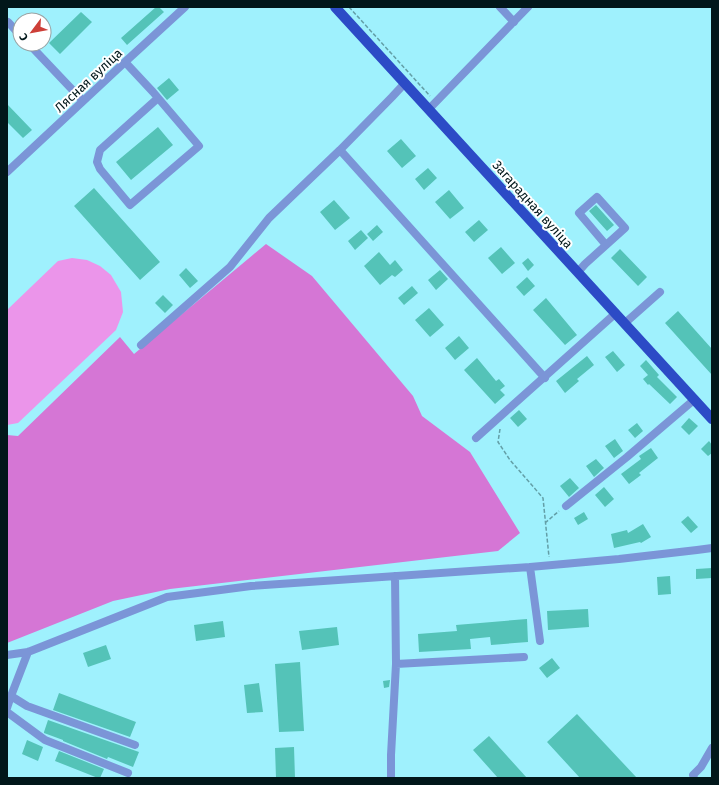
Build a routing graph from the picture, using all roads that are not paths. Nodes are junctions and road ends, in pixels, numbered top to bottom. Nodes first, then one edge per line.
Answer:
1 (185, 7) edge
2 (335, 7) edge
3 (500, 7) edge
4 (528, 7) edge
5 (514, 22) junction
6 (37, 52) edge
7 (124, 62) junction
8 (405, 83) junction
9 (158, 98) junction
10 (83, 101) junction
11 (432, 105) junction
12 (340, 150) junction
13 (7, 172) edge
14 (606, 245) junction
15 (578, 272) junction
16 (660, 292) dead end
17 (616, 313) junction
18 (624, 323) junction
19 (141, 345) dead end
20 (545, 378) junction
21 (694, 400) junction
22 (712, 419) edge
23 (476, 438) dead end
24 (566, 506) road end
25 (712, 548) edge
26 (530, 567) junction
27 (395, 576) junction
28 (540, 641) dead end
29 (28, 652) junction
30 (7, 655) edge
31 (524, 657) dead end
32 (396, 664) junction
33 (11, 696) junction
34 (7, 708) edge
35 (7, 712) edge
36 (135, 745) dead end
37 (712, 748) edge
38 (128, 772) dead end
39 (692, 777) edge
40 (391, 778) edge

1 - 7 street, Лясная вуліца
2 - 8 main road, Загарадная вуліца
3 - 5 street
4 - 5 street
5 - 11 street
6 - 10 street
7 - 9 street
7 - 10 street, Лясная вуліца
8 - 11 main road, Загарадная вуліца
8 - 12 street
9 - 9 street
10 - 13 street, Лясная вуліца
11 - 15 main road, Загарадная вуліца
12 - 19 street
12 - 20 street
14 - 14 street
14 - 15 street
15 - 17 main road, Загарадная вуліца
16 - 18 street
17 - 18 main road, Загарадная вуліца
17 - 20 street
18 - 21 main road, Загарадная вуліца
20 - 23 street
21 - 22 main road, Загарадная вуліца
21 - 24 street
25 - 26 street
26 - 27 street
26 - 28 street
27 - 29 street
27 - 32 street
29 - 30 street
29 - 33 street
31 - 32 street
32 - 40 street
33 - 34 street
33 - 36 street
35 - 38 street
37 - 39 street

